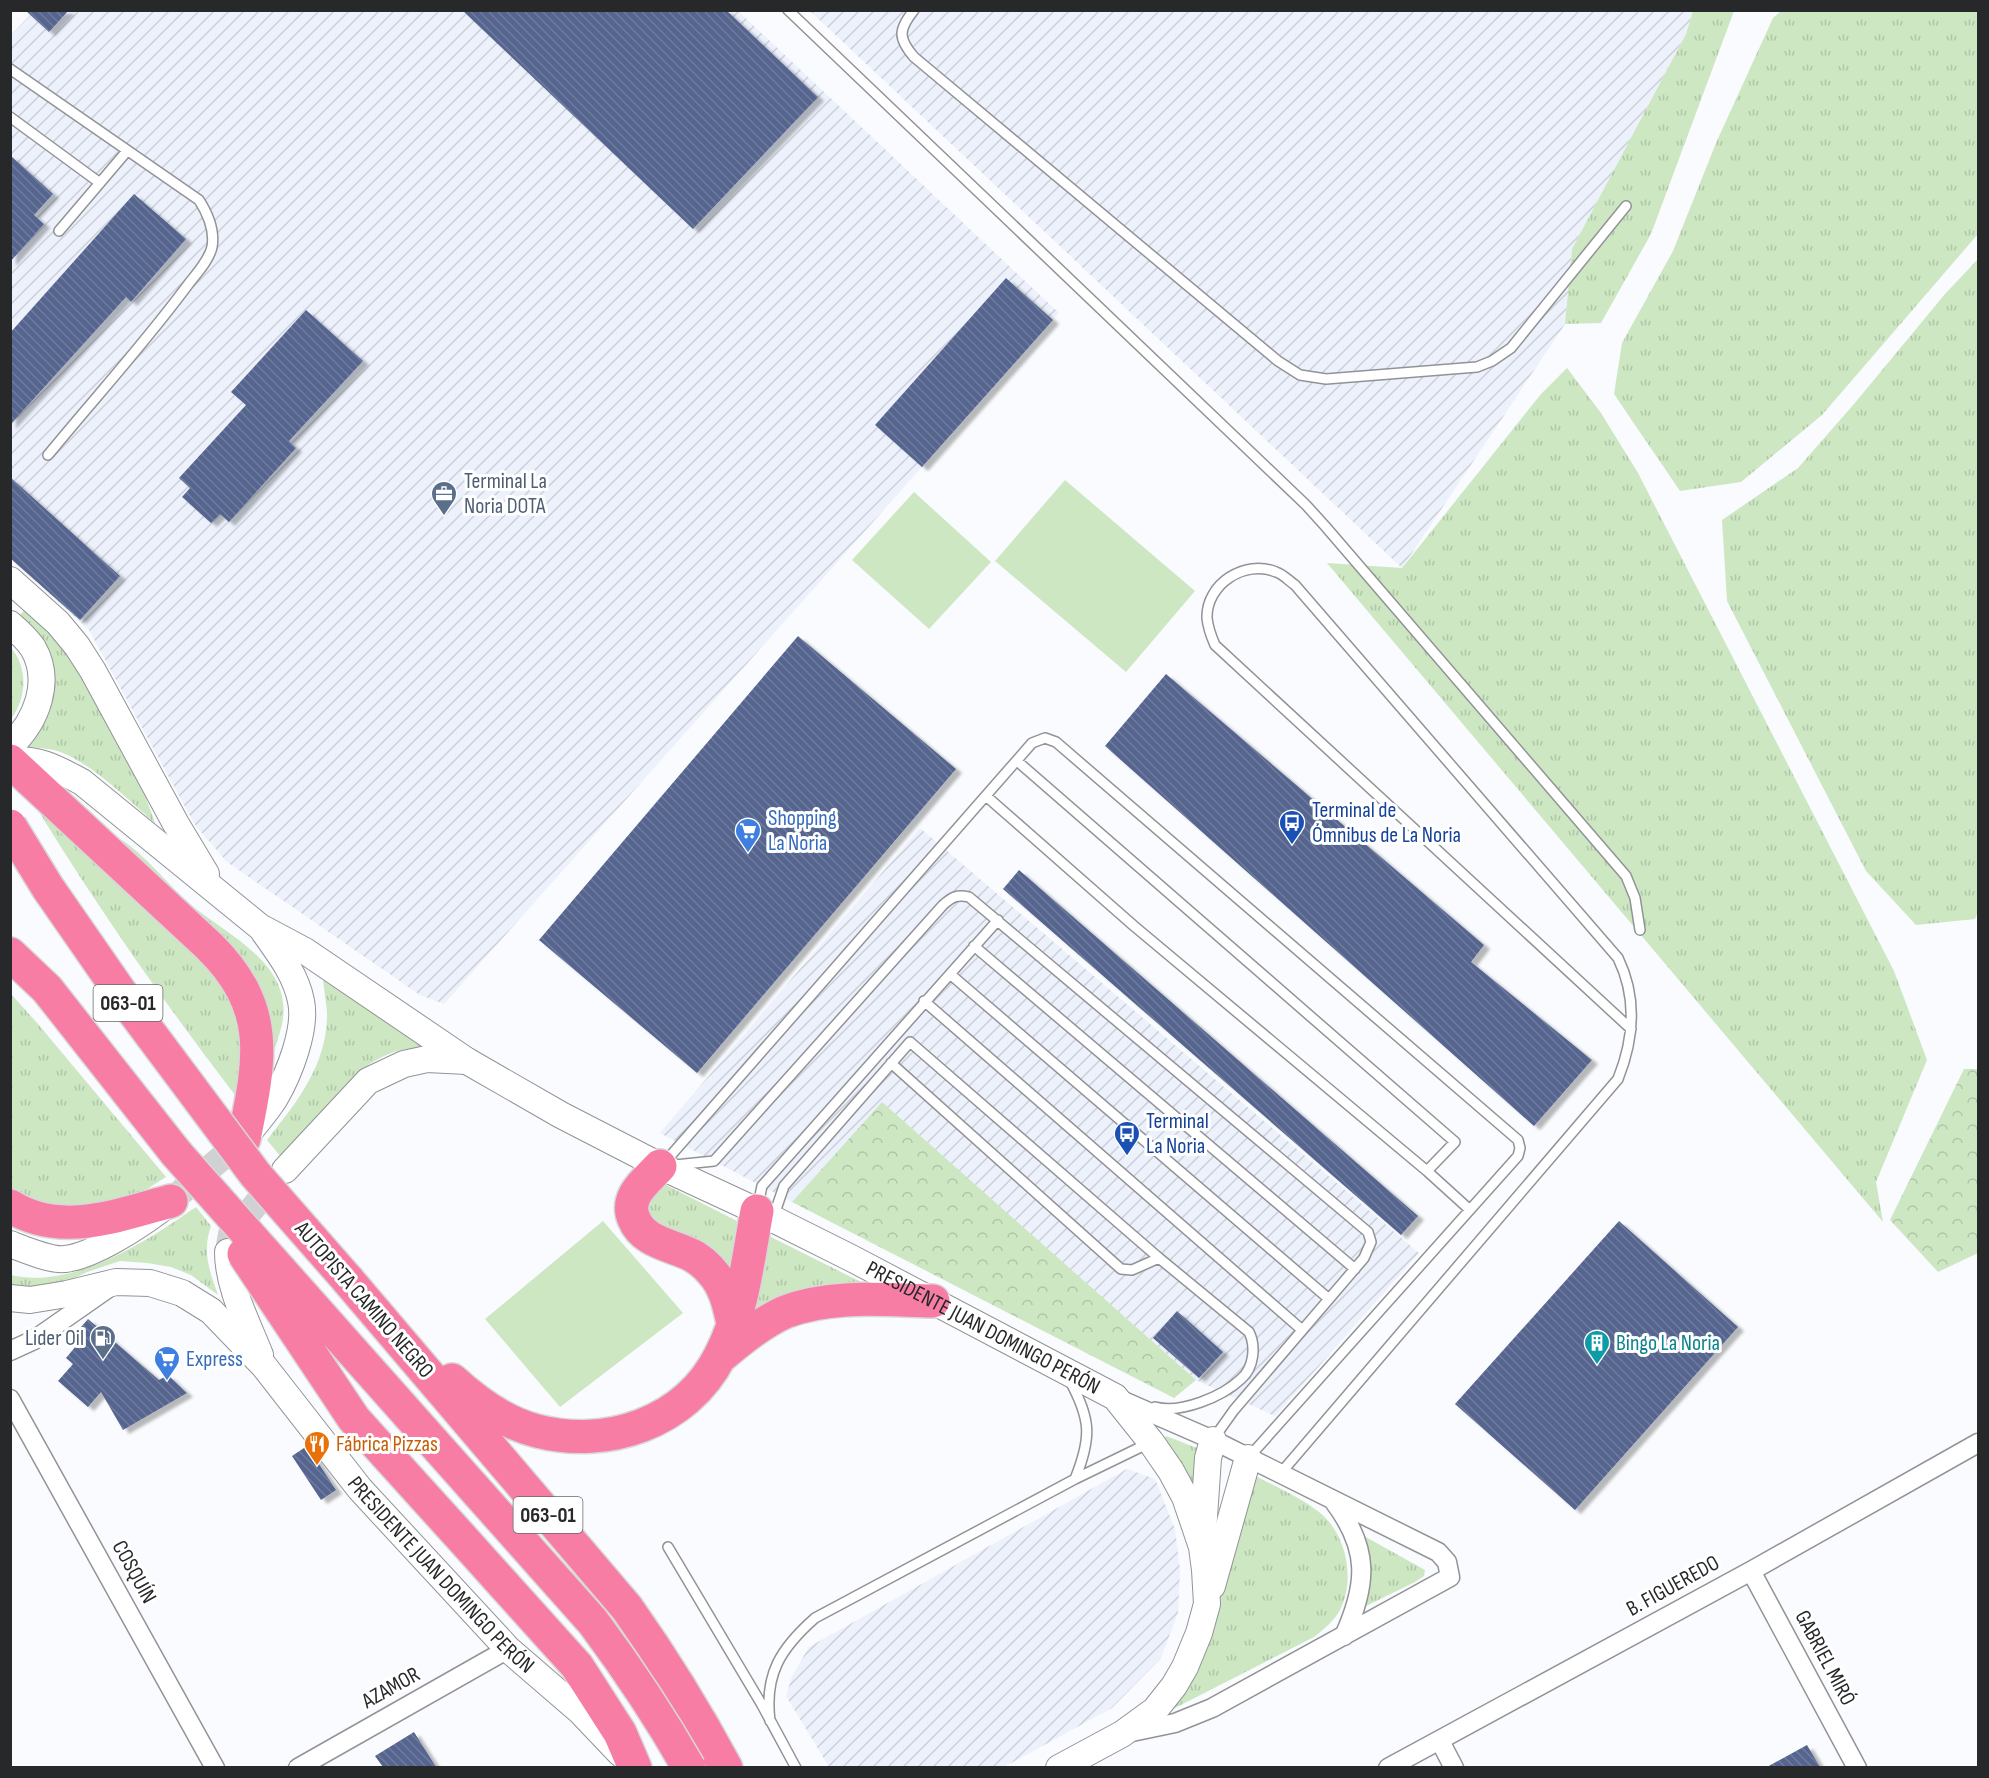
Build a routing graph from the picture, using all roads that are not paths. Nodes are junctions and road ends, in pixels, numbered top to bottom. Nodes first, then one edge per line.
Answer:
1 (788, 10) edge
2 (914, 10) edge
3 (10, 69) edge
4 (10, 117) edge
5 (126, 152) junction
6 (100, 183) junction
7 (1626, 206) dead end
8 (59, 231) dead end
9 (48, 455) dead end
10 (10, 580) edge
11 (10, 624) edge
12 (10, 746) edge
13 (10, 761) edge
14 (1017, 761) junction
15 (986, 796) junction
16 (10, 826) edge
17 (217, 892) junction
18 (998, 920) junction
19 (260, 927) junction
20 (1640, 930) dead end
21 (974, 946) junction
22 (10, 954) edge
23 (950, 974) junction
24 (924, 1001) junction
25 (1630, 1029) junction
26 (467, 1061) junction
27 (891, 1063) junction
28 (244, 1138) joint
29 (176, 1153) junction
30 (660, 1166) junction
31 (285, 1170) tunnel mouth
32 (1427, 1171) junction
33 (175, 1197) joint
34 (10, 1206) edge
35 (1470, 1210) junction
36 (765, 1215) junction
37 (10, 1244) edge
38 (228, 1252) tunnel mouth
39 (1159, 1258) junction
40 (63, 1260) junction
41 (10, 1263) edge
42 (1355, 1269) junction
43 (347, 1279) junction
44 (116, 1282) junction
45 (10, 1298) edge
46 (1329, 1299) junction
47 (933, 1301) junction
48 (733, 1323) junction
49 (1301, 1329) junction
50 (10, 1351) edge
51 (720, 1357) junction
52 (264, 1366) junction
53 (1064, 1370) junction
54 (1115, 1397) junction
55 (10, 1399) edge
56 (1213, 1440) junction
57 (1151, 1442) junction
58 (1978, 1443) edge
59 (1248, 1458) junction
60 (1280, 1474) junction
61 (1075, 1479) junction
62 (1334, 1501) junction
63 (668, 1547) dead end
64 (1202, 1548) junction
65 (1751, 1571) junction
66 (1207, 1604) junction
67 (1344, 1636) junction
68 (508, 1649) junction
69 (770, 1721) junction
70 (1122, 1734) junction
71 (1440, 1741) junction
72 (215, 1767) edge
73 (298, 1767) edge
74 (633, 1767) edge
75 (689, 1767) edge
76 (726, 1767) edge
77 (796, 1767) edge
78 (1059, 1767) edge
79 (1388, 1767) edge
80 (1454, 1767) edge
81 (1857, 1767) edge

1 - 20 lane
2 - 7 lane
3 - 5 lane
4 - 6 lane
5 - 6 lane
5 - 9 lane
6 - 8 lane
10 - 17 street
11 - 12 street
13 - 17 street
13 - 28 highway
14 - 15 lane
14 - 32 lane
14 - 35 lane
15 - 30 lane
15 - 32 lane
16 - 43 highway, AUTOPISTA CAMINO NEGRO / 063-01, bridge
17 - 19 street
18 - 21 lane
18 - 30 lane
18 - 42 lane
19 - 26 street, PRESIDENTE JUAN DOMINGO PERÓN
19 - 28 street
21 - 23 lane
21 - 42 lane
22 - 29 highway, AUTOPISTA CAMINO NEGRO / 063-01
23 - 24 lane
23 - 46 lane
24 - 36 lane
24 - 49 lane
25 - 25 lane
25 - 60 lane
26 - 30 street, PRESIDENTE JUAN DOMINGO PERÓN
26 - 31 street
27 - 36 lane
27 - 39 lane
27 - 39 lane
29 - 74 highway, bridge
29 - 75 highway, AUTOPISTA CAMINO NEGRO / 063-01, bridge
30 - 36 street, PRESIDENTE JUAN DOMINGO PERÓN
30 - 48 highway
32 - 35 lane
33 - 34 highway
33 - 40 street
35 - 59 lane
36 - 47 street, PRESIDENTE JUAN DOMINGO PERÓN
36 - 48 highway
37 - 40 street
38 - 52 street
39 - 54 lane
40 - 41 street
42 - 46 lane
43 - 51 highway
43 - 76 highway, AUTOPISTA CAMINO NEGRO / 063-01
44 - 45 street, PRESIDENTE JUAN DOMINGO PERÓN
44 - 50 street
44 - 52 street, PRESIDENTE JUAN DOMINGO PERÓN
46 - 49 lane
47 - 51 highway
47 - 53 street, PRESIDENTE JUAN DOMINGO PERÓN
48 - 51 highway
49 - 56 lane
52 - 68 street, PRESIDENTE JUAN DOMINGO PERÓN
53 - 54 street, PRESIDENTE JUAN DOMINGO PERÓN
53 - 61 lane
54 - 56 street, PRESIDENTE JUAN DOMINGO PERÓN
54 - 57 street
55 - 72 street, COSQUÍN
56 - 59 street, PRESIDENTE JUAN DOMINGO PERÓN
56 - 64 street
57 - 61 lane
57 - 64 street
58 - 65 street, B. FIGUEREDO
59 - 60 street, PRESIDENTE JUAN DOMINGO PERÓN
59 - 66 street
60 - 62 street, PRESIDENTE JUAN DOMINGO PERÓN
61 - 69 lane
62 - 67 street
62 - 67 street, PRESIDENTE JUAN DOMINGO PERÓN
63 - 69 lane
64 - 66 street
65 - 71 street, B. FIGUEREDO
65 - 81 street, GABRIEL MIRÓ
66 - 70 street
67 - 70 street
68 - 73 street, AZAMOR
68 - 74 street, PRESIDENTE JUAN DOMINGO PERÓN
69 - 77 lane
70 - 78 street
71 - 79 street, B. FIGUEREDO
71 - 80 street

